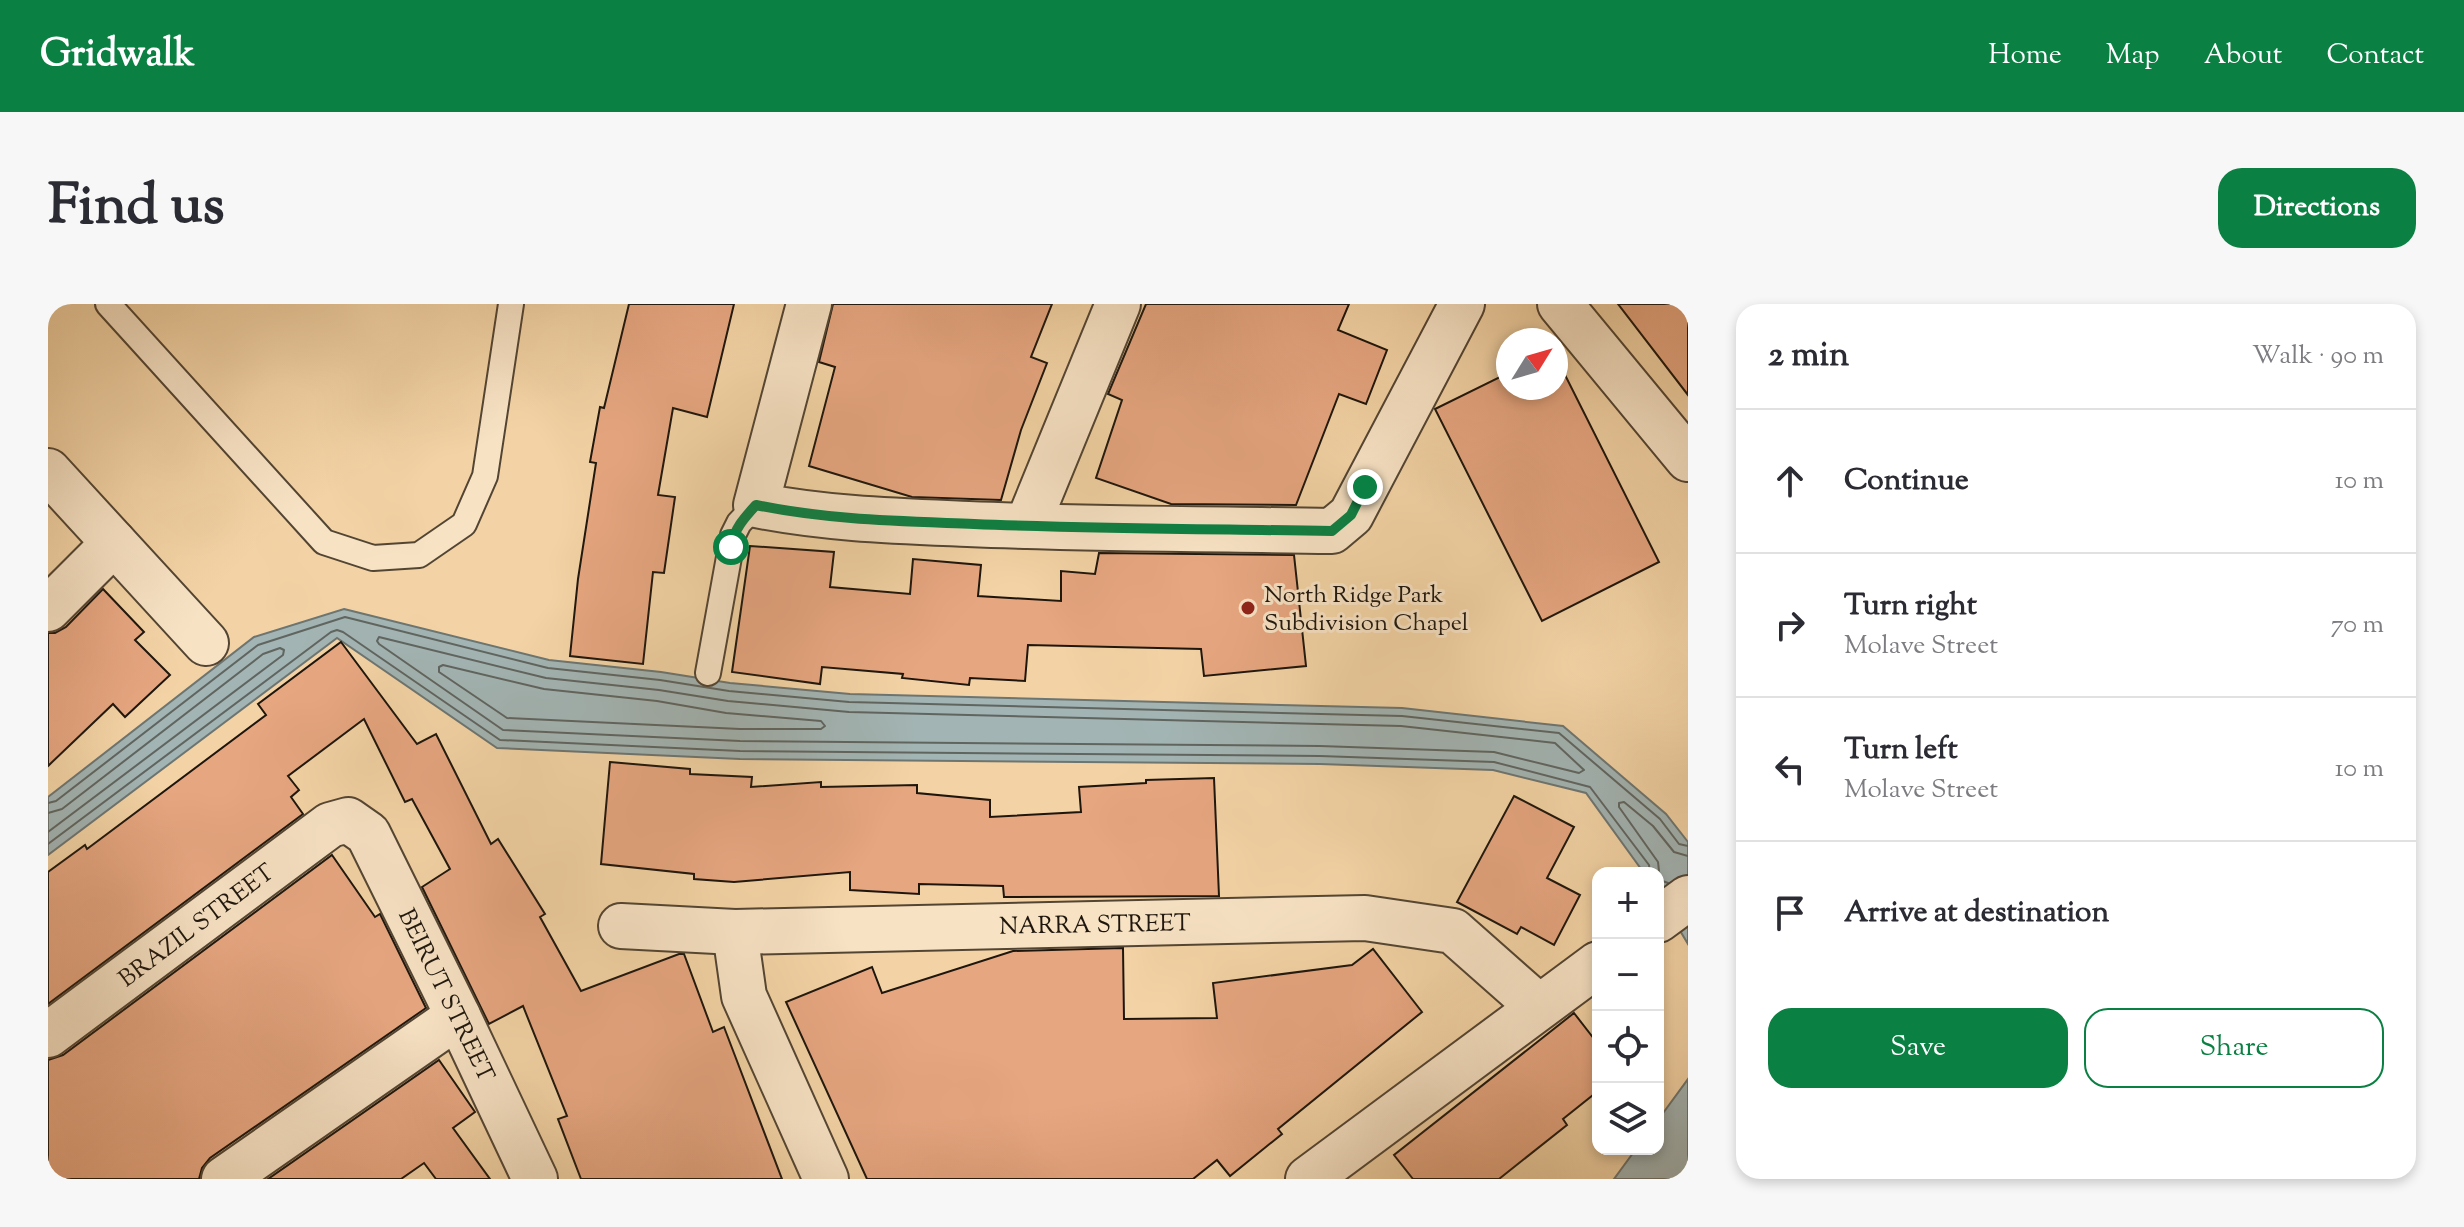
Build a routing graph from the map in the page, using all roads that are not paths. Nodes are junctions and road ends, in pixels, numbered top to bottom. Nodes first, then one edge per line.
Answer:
1 (108, 304) edge
2 (511, 304) edge
3 (809, 304) edge
4 (1118, 304) edge
5 (1462, 304) edge
6 (1560, 304) edge
7 (1688, 459) edge
8 (48, 471) edge
9 (756, 505) junction
10 (1027, 526) junction
11 (114, 543) junction
12 (48, 609) edge
13 (206, 643) dead end
14 (708, 673) dead end
15 (348, 820) joint
16 (621, 926) dead end
17 (735, 932) junction
18 (1592, 968) edge
19 (1539, 1007) junction
20 (458, 1016) junction
21 (48, 1035) edge
22 (224, 1179) edge
23 (535, 1179) edge
24 (826, 1179) edge
25 (1308, 1179) edge

1 - 2 lane
3 - 9 street
4 - 10 street
5 - 10 street
6 - 7 street
8 - 11 street
9 - 10 street
9 - 14 lane
11 - 12 street
11 - 13 street
15 - 20 street, BEIRUT STREET
15 - 21 street, BRAZIL STREET
16 - 17 street, NARRA STREET
17 - 19 street, NARRA STREET
17 - 24 street
18 - 19 street
19 - 25 street
20 - 22 street
20 - 23 street, BEIRUT STREET

